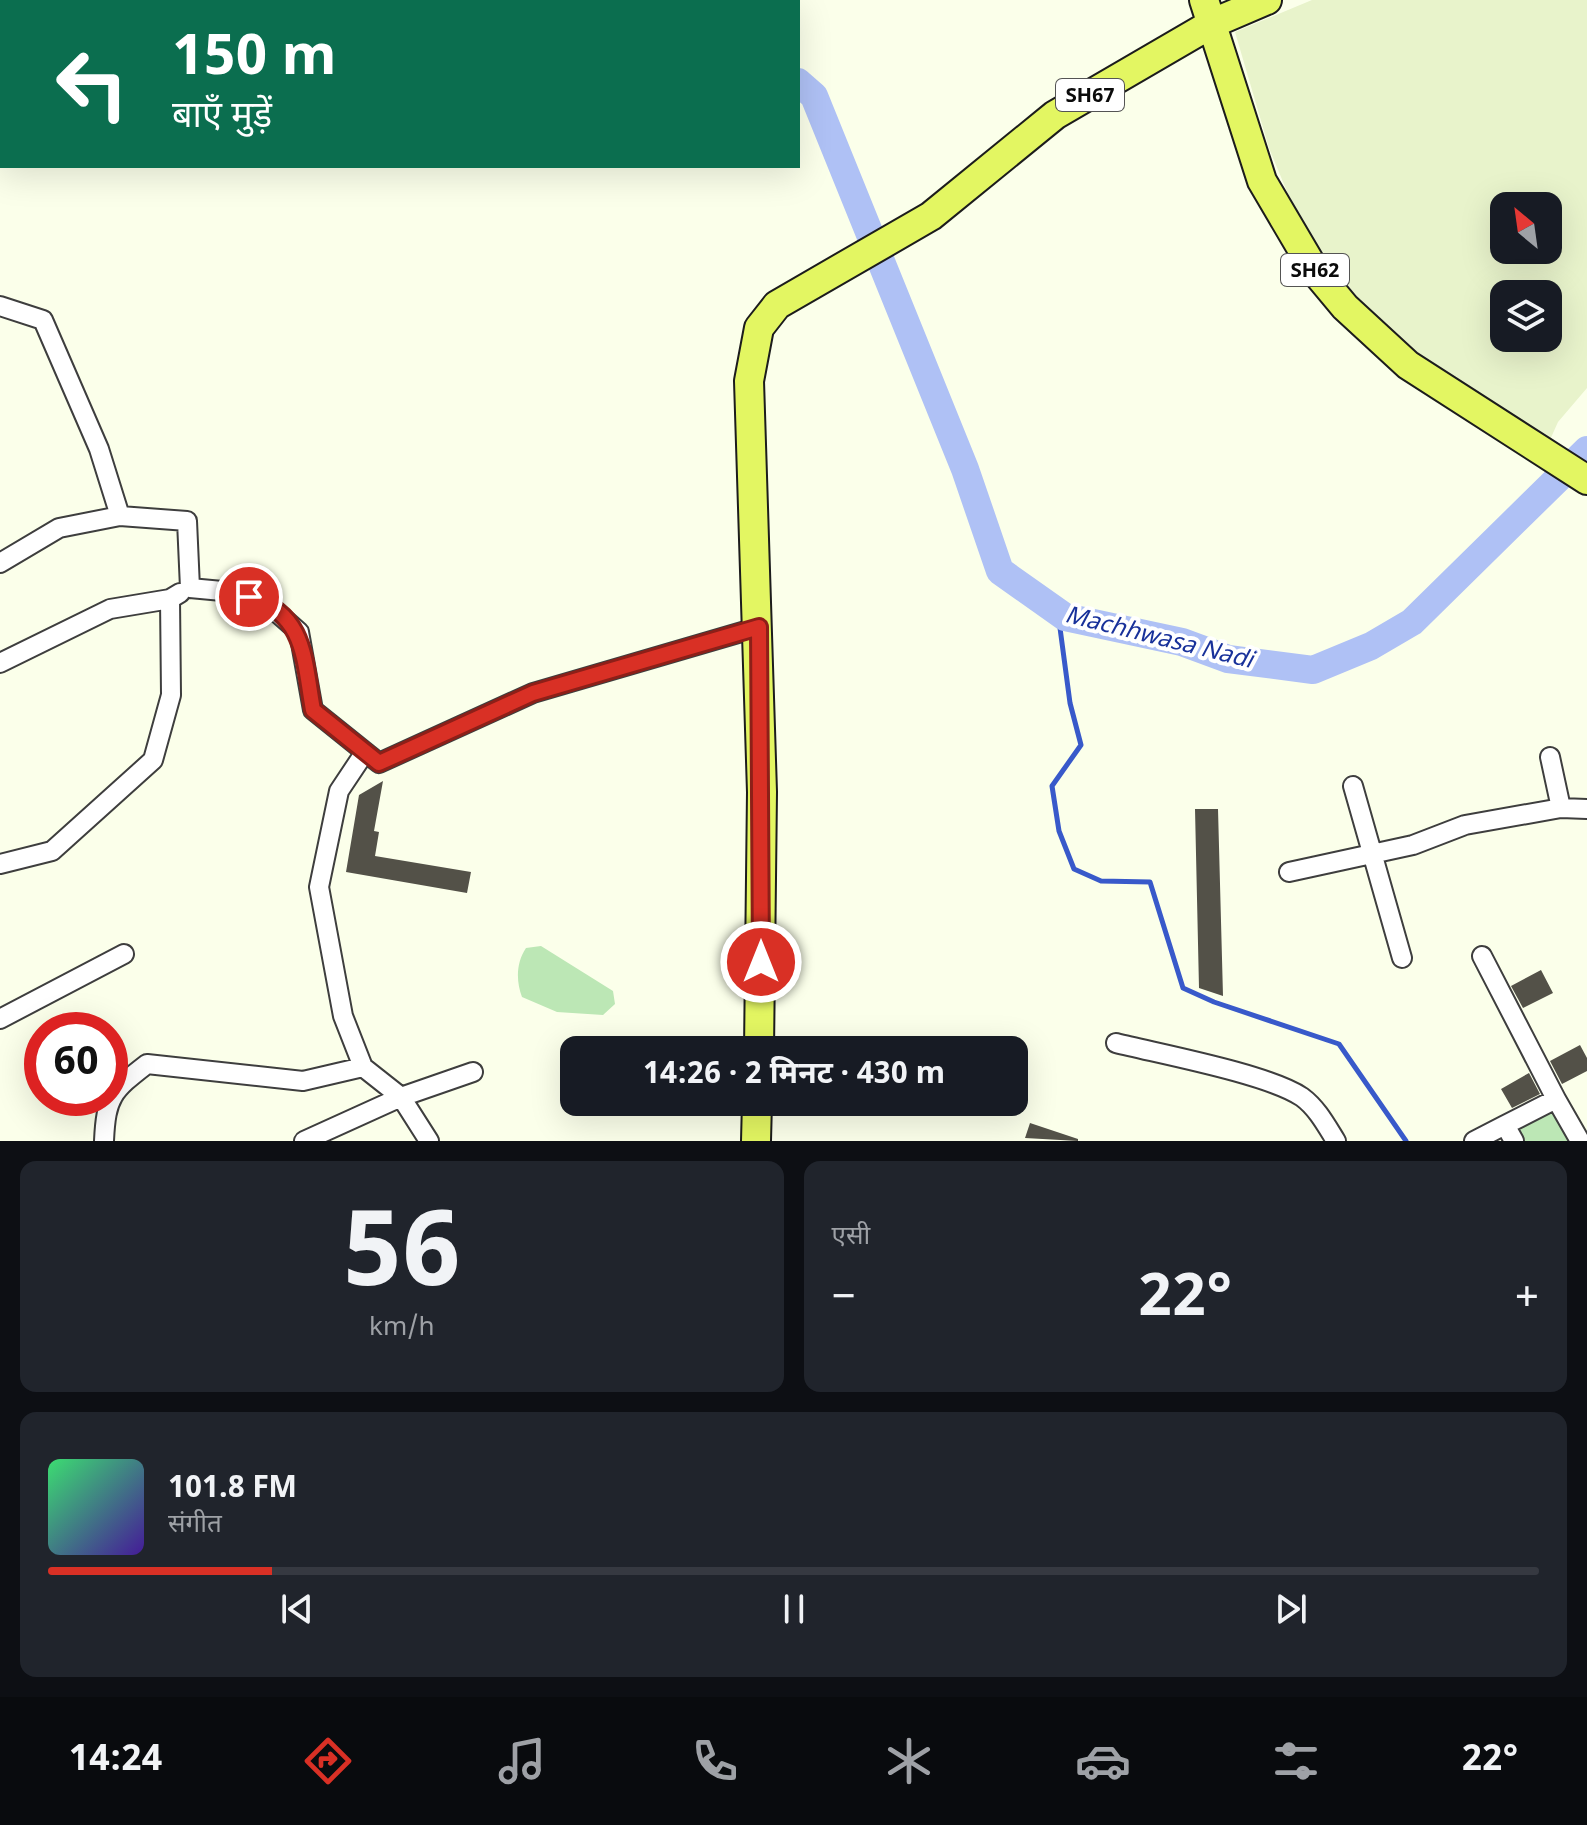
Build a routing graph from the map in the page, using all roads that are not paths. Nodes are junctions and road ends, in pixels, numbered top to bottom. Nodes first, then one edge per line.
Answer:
1 (1267, 0) edge
2 (1208, 12) edge
3 (0, 306) edge
4 (1587, 480) edge
5 (120, 516) junction
6 (0, 563) edge
7 (190, 588) junction
8 (170, 599) junction
9 (759, 627) junction
10 (0, 663) edge
11 (365, 752) junction
12 (1550, 757) dead end
13 (1353, 786) dead end
14 (1561, 808) junction
15 (1587, 809) edge
16 (1371, 853) junction
17 (0, 864) edge
18 (1289, 872) dead end
19 (124, 954) dead end
20 (1482, 956) dead end
21 (1402, 958) dead end
22 (0, 1019) edge
23 (759, 1036) edge
24 (1116, 1043) dead end
25 (363, 1067) junction
26 (473, 1072) dead end
27 (401, 1097) junction
28 (1556, 1099) junction
29 (757, 1116) edge
30 (1510, 1133) edge
31 (104, 1141) edge
32 (304, 1141) edge
33 (429, 1141) edge
34 (756, 1141) edge
35 (1336, 1141) edge
36 (1474, 1141) edge
37 (1580, 1141) edge

1 - 2 main road, SH67
2 - 4 main road, SH62
2 - 9 main road, SH67
3 - 5 street
5 - 6 street
5 - 7 street
7 - 8 street
7 - 11 street
8 - 10 street
8 - 17 street
9 - 11 street
9 - 23 main road, SH67
11 - 25 street
12 - 14 street
13 - 16 street
14 - 15 street
14 - 16 street
16 - 18 street
16 - 21 street
19 - 22 street
20 - 28 street
24 - 35 street
25 - 27 street
25 - 31 street
26 - 27 street
27 - 32 street
27 - 33 street
28 - 30 street
28 - 37 street
29 - 34 main road
30 - 36 street

